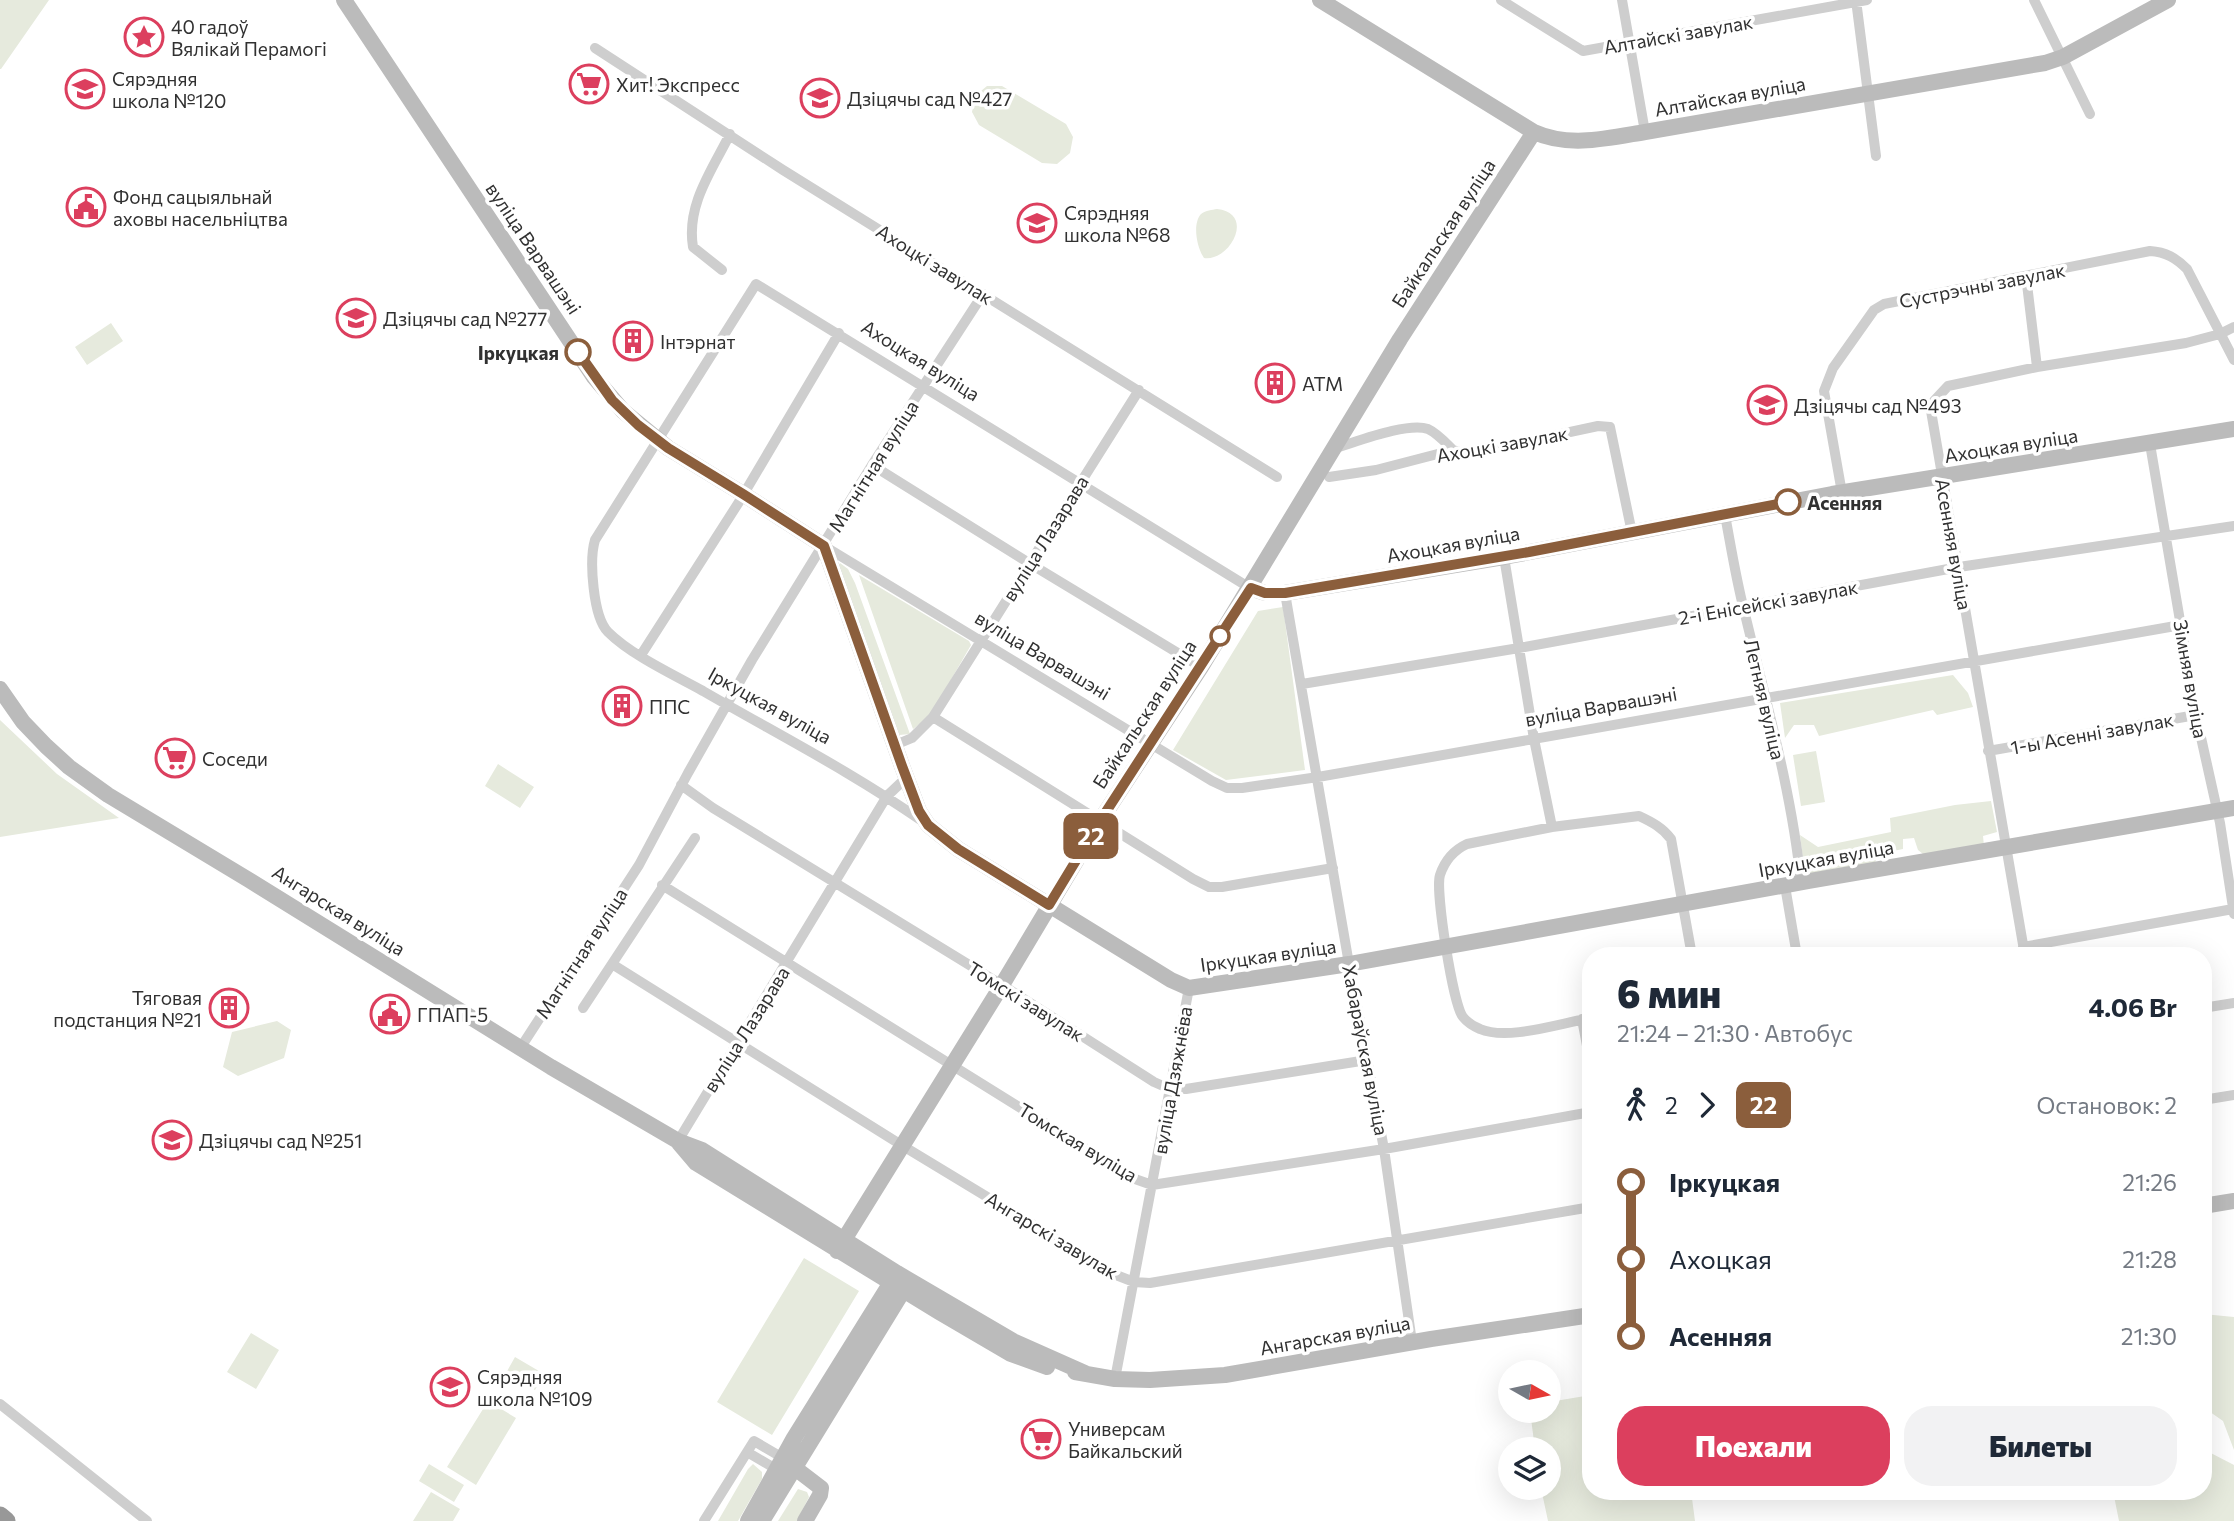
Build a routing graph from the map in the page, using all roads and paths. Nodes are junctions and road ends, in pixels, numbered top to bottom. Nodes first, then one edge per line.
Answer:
1 (344, 0) edge
2 (1320, 0) edge
3 (1501, 0) edge
4 (1622, 0) edge
5 (2034, 0) edge
6 (2168, 0) edge
7 (1860, 1) edge
8 (1630, 43) junction
9 (595, 48) dead end
10 (2063, 57) junction
11 (1867, 93) junction
12 (2090, 114) dead end
13 (1534, 132) junction
14 (1645, 132) junction
15 (730, 134) junction
16 (1876, 156) dead end
17 (722, 270) dead end
18 (2026, 276) junction
19 (983, 295) junction
20 (2234, 327) edge
21 (839, 334) junction
22 (2220, 334) junction
23 (2234, 360) edge
24 (2038, 367) junction
25 (923, 385) junction
26 (1139, 390) junction
27 (2234, 429) edge
28 (658, 441) junction
29 (2150, 444) junction
30 (1332, 449) junction
31 (1453, 450) junction
32 (872, 465) junction
33 (1277, 477) dead end
34 (1329, 477) dead end
35 (1942, 477) junction
36 (1079, 484) junction
37 (1842, 493) junction
38 (743, 494) junction
39 (1725, 515) junction
40 (2234, 526) edge
41 (1632, 533) junction
42 (2166, 536) junction
43 (824, 546) junction
44 (1504, 556) junction
45 (1029, 564) junction
46 (1959, 567) junction
47 (1251, 588) junction
48 (1285, 593) junction
49 (1743, 607) junction
50 (2181, 625) junction
51 (979, 642) junction
52 (1520, 648) junction
53 (640, 655) junction
54 (1975, 661) junction
55 (1201, 667) junction
56 (1303, 684) junction
57 (0, 690) edge
58 (1767, 699) junction
59 (727, 705) junction
60 (2196, 715) junction
61 (933, 717) junction
62 (1534, 739) junction
63 (1151, 744) junction
64 (895, 745) junction
65 (1989, 751) junction
66 (1318, 777) junction
67 (906, 778) junction
68 (681, 785) junction
69 (887, 796) junction
70 (2226, 810) edge
71 (1100, 821) junction
72 (928, 825) junction
73 (1552, 827) junction
74 (695, 838) dead end
75 (2006, 848) junction
76 (1333, 868) junction
77 (835, 884) junction
78 (1793, 884) junction
79 (662, 885) junction
80 (1049, 905) junction
81 (1682, 905) junction
82 (2234, 911) edge
83 (1446, 945) junction
84 (1690, 947) edge
85 (1796, 947) edge
86 (2023, 947) edge
87 (2045, 947) edge
88 (787, 962) junction
89 (612, 964) junction
90 (1349, 964) junction
91 (1002, 985) junction
92 (1189, 988) junction
93 (2234, 1003) edge
94 (2212, 1007) edge
95 (583, 1008) dead end
96 (1582, 1019) edge
97 (738, 1042) junction
98 (521, 1047) junction
99 (1367, 1060) junction
100 (952, 1064) junction
101 (1170, 1088) junction
102 (2234, 1095) edge
103 (2212, 1099) edge
104 (1582, 1114) edge
105 (678, 1141) junction
106 (903, 1146) junction
107 (1384, 1149) junction
108 (1153, 1185) junction
109 (2234, 1201) edge
110 (2212, 1205) edge
111 (1582, 1209) edge
112 (1398, 1241) junction
113 (841, 1245) junction
114 (1134, 1282) junction
115 (900, 1284) junction
116 (1582, 1316) edge
117 (1412, 1342) junction
118 (1115, 1379) junction
119 (0, 1404) edge
120 (747, 1452) junction
121 (784, 1465) junction
122 (0, 1516) edge
123 (6, 1521) edge
124 (147, 1521) edge
125 (704, 1521) edge
126 (748, 1521) edge
127 (762, 1521) edge
128 (805, 1521) edge

1 - 28 main road, вуліца Варвашэні
2 - 13 main road, Алтайская вуліца
3 - 8 street, Алтайскі завулак
4 - 8 street
5 - 10 street
6 - 10 main road, Алтайская вуліца
7 - 8 street, Алтайскі завулак
7 - 11 street
8 - 14 street
9 - 15 street, Ахоцкі завулак
10 - 11 main road, Алтайская вуліца
10 - 12 street
11 - 14 main road, Алтайская вуліца
11 - 16 street
13 - 14 main road, Алтайская вуліца
13 - 30 main road, Байкальская вуліца
15 - 17 street
15 - 19 street, Ахоцкі завулак
18 - 22 street, Сустрэчны завулак
18 - 24 street
18 - 37 street, Сустрэчны завулак
19 - 25 street, Магнітная вуліца
19 - 26 street, Ахоцкі завулак
20 - 22 street, Асенняя вуліца
21 - 25 street, Ахоцкая вуліца
21 - 28 street, Ахоцкая вуліца
21 - 38 street
22 - 23 street
22 - 24 street, Асенняя вуліца
24 - 35 street, Асенняя вуліца
25 - 32 street, Магнітная вуліца
25 - 36 street, Ахоцкая вуліца
26 - 33 street, Ахоцкі завулак
26 - 36 street, вуліца Лазарава
27 - 29 main road, Ахоцкая вуліца
28 - 38 main road, вуліца Варвашэні
28 - 53 street, Іркуцкая вуліца
29 - 35 main road, Ахоцкая вуліца
29 - 42 street, Зімняя вуліца
30 - 31 street
30 - 47 main road, Байкальская вуліца
31 - 34 street, Ахоцкі завулак
31 - 41 street, Ахоцкі завулак
32 - 43 street, Магнітная вуліца
32 - 45 street
35 - 37 main road, Ахоцкая вуліца
35 - 46 street, Асенняя вуліца
36 - 45 street, вуліца Лазарава
36 - 47 street, Ахоцкая вуліца
37 - 39 main road, Ахоцкая вуліца
38 - 43 main road, вуліца Варвашэні
38 - 53 street
39 - 41 main road, Ахоцкая вуліца
39 - 49 street, Летняя вуліца
40 - 42 street, 2-і Енісейскі завулак
41 - 44 main road, Ахоцкая вуліца
42 - 46 street, 2-і Енісейскі завулак
42 - 50 street, Зімняя вуліца
43 - 51 street, вуліца Варвашэні
43 - 59 street, Магнітная вуліца
43 - 64 main road
44 - 48 main road, Ахоцкая вуліца
44 - 52 street
45 - 51 street, вуліца Лазарава
45 - 55 street
46 - 49 street, 2-і Енісейскі завулак
46 - 54 street, Асенняя вуліца
47 - 48 main road, Ахоцкая вуліца
47 - 55 main road, Байкальская вуліца
48 - 56 street, Хабараўская вуліца
49 - 52 street, 2-і Енісейскі завулак
49 - 58 street, Летняя вуліца
50 - 54 street, вуліца Варвашэні
50 - 60 street, Зімняя вуліца
51 - 61 street, вуліца Лазарава
51 - 63 street, вуліца Варвашэні
52 - 56 street, 2-і Енісейскі завулак
52 - 62 street
53 - 59 street, Іркуцкая вуліца
54 - 58 street, вуліца Варвашэні
54 - 65 street, Асенняя вуліца
55 - 63 main road, Байкальская вуліца
56 - 66 street, Хабараўская вуліца
57 - 98 main road, Ангарская вуліца
58 - 62 street, вуліца Варвашэні
58 - 78 street, Летняя вуліца
59 - 68 street, Магнітная вуліца
59 - 69 street, Іркуцкая вуліца
60 - 65 street, 1-ы Асенні завулак
60 - 70 street, Зімняя вуліца
61 - 64 street, вуліца Лазарава
61 - 71 street
62 - 66 street, вуліца Варвашэні
62 - 73 street
63 - 66 street, вуліца Варвашэні
63 - 71 main road, Байкальская вуліца
64 - 67 main road
65 - 75 street, Асенняя вуліца
66 - 76 street, Хабараўская вуліца
67 - 69 street, вуліца Лазарава
67 - 72 main road
68 - 77 street, Томскі завулак
68 - 98 street, Магнітная вуліца
69 - 72 street, Іркуцкая вуліца
69 - 77 street, вуліца Лазарава
70 - 75 main road, Іркуцкая вуліца
70 - 82 street, Зімняя вуліца
71 - 76 street
71 - 80 main road, Байкальская вуліца
72 - 80 main road, Іркуцкая вуліца
73 - 81 street
73 - 83 street
74 - 79 street, Магнітная вуліца
75 - 78 main road, Іркуцкая вуліца
75 - 86 street, Асенняя вуліца
76 - 90 street, Хабараўская вуліца
77 - 88 street, вуліца Лазарава
77 - 91 street, Томскі завулак
78 - 81 main road, Іркуцкая вуліца
78 - 85 street, Летняя вуліца
79 - 88 street, Томская вуліца
79 - 89 street, Магнітная вуліца
80 - 91 main road, Байкальская вуліца
80 - 92 main road, Іркуцкая вуліца
81 - 83 main road, Іркуцкая вуліца
81 - 84 street
82 - 87 street
83 - 90 main road, Іркуцкая вуліца
83 - 96 street
88 - 97 street, вуліца Лазарава
88 - 100 street, Томская вуліца
89 - 95 street, Магнітная вуліца
89 - 97 street, Ангарскі завулак
90 - 92 main road, Іркуцкая вуліца
90 - 99 street, Хабараўская вуліца
91 - 100 main road, Байкальская вуліца
91 - 101 street, Томскі завулак
92 - 101 street, вуліца Дзяжнёва
93 - 94 street
97 - 105 street, вуліца Лазарава
97 - 106 street, Ангарскі завулак
98 - 105 main road, Ангарская вуліца
99 - 101 street, Томскі завулак
99 - 107 street, Хабараўская вуліца
100 - 106 main road, Байкальская вуліца
100 - 108 street, Томская вуліца
101 - 108 street, вуліца Дзяжнёва
102 - 103 street
104 - 107 street, Томская вуліца
105 - 113 main road, Ангарская вуліца
106 - 113 main road, Байкальская вуліца
106 - 114 street, Ангарскі завулак
107 - 108 street, Томская вуліца
107 - 112 street, Хабараўская вуліца
108 - 114 street, вуліца Дзяжнёва
109 - 110 main road
111 - 112 street, Ангарскі завулак
112 - 114 street, Ангарскі завулак
112 - 117 street, Хабараўская вуліца
113 - 115 main road, Ангарская вуліца
114 - 118 street, вуліца Дзяжнёва
115 - 118 main road, Ангарская вуліца
115 - 121 main road
116 - 117 main road, Ангарская вуліца
117 - 118 main road, Ангарская вуліца
119 - 124 street
120 - 121 street
120 - 121 street
120 - 125 street
121 - 126 main road
121 - 127 main road
121 - 128 main road
122 - 123 highway

